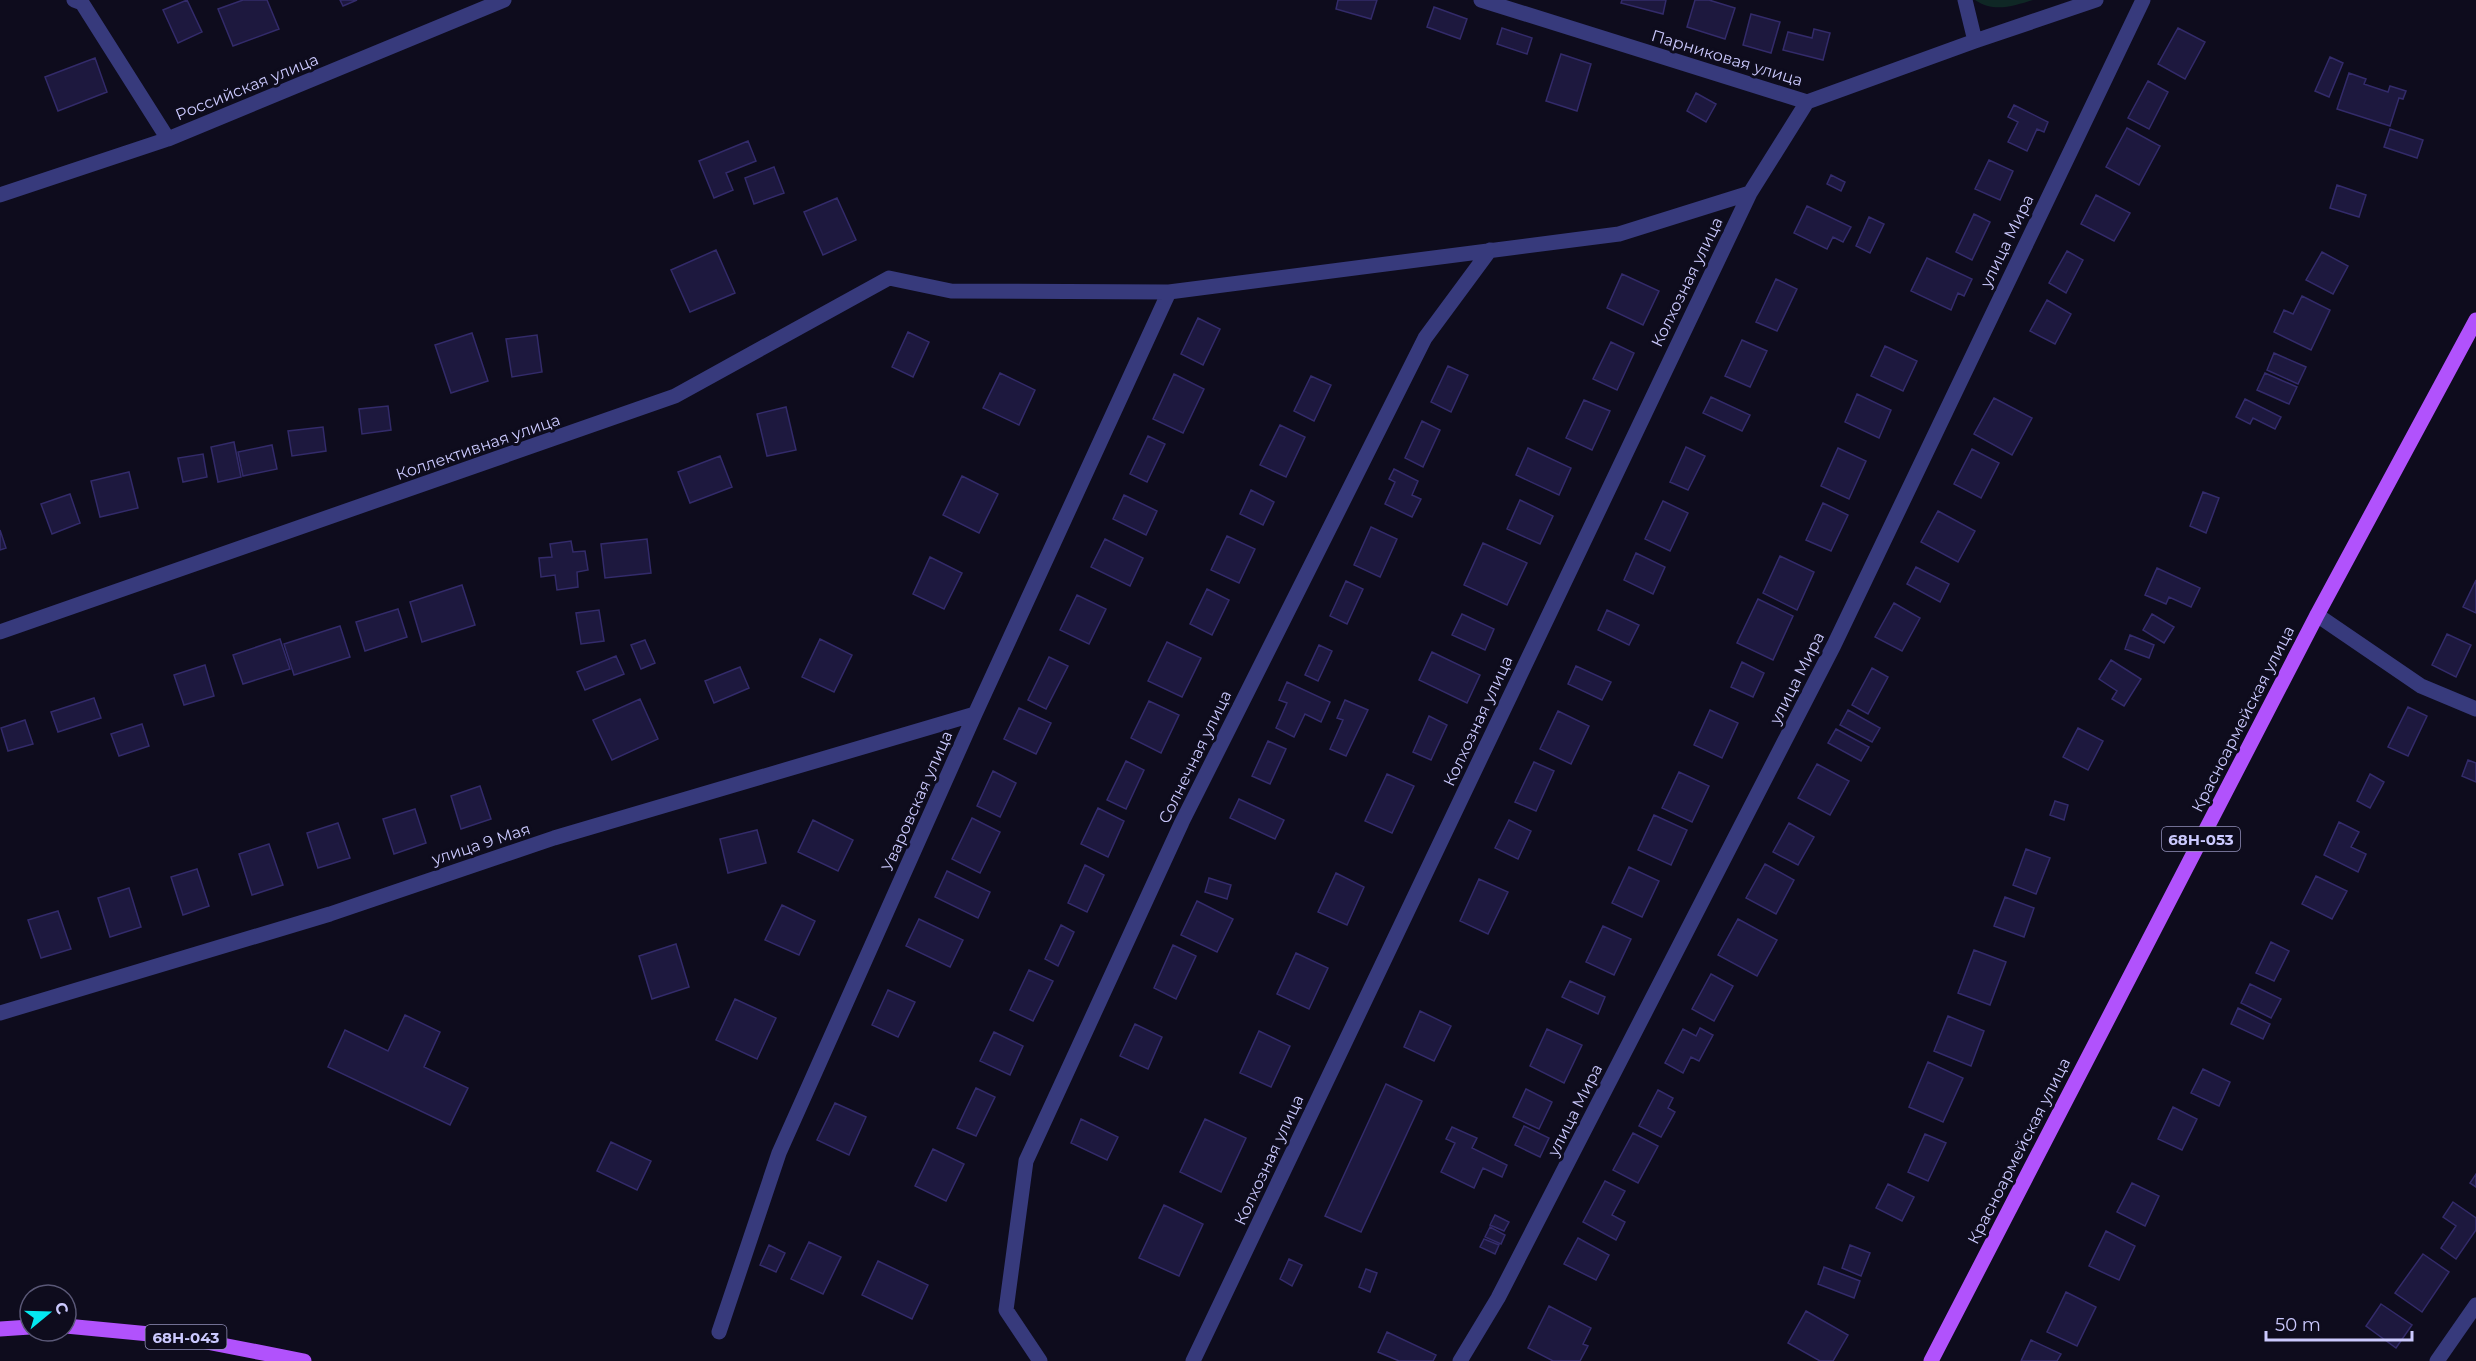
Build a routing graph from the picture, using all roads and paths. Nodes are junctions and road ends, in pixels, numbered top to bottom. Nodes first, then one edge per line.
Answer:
1 (74, 0) edge
2 (504, 0) edge
3 (1481, 0) edge
4 (1965, 0) edge
5 (2096, 0) edge
6 (2143, 0) edge
7 (1975, 41) junction
8 (1807, 102) junction
9 (168, 139) junction
10 (1750, 193) junction
11 (0, 195) edge
12 (1490, 250) junction
13 (1169, 292) junction
14 (2476, 320) edge
15 (2317, 615) junction
16 (0, 632) edge
17 (2476, 709) edge
18 (975, 714) junction
19 (0, 1013) edge
20 (2476, 1305) edge
21 (78, 1327) edge
22 (18, 1328) edge
23 (0, 1329) edge
24 (719, 1332) dead end
25 (304, 1361) edge
26 (1040, 1361) edge
27 (1193, 1361) edge
28 (1460, 1361) edge
29 (1931, 1361) edge
30 (2437, 1361) edge

1 - 9 street
2 - 9 street, Российская улица
3 - 8 street, Парниковая улица
4 - 7 street
5 - 7 street, Парниковая улица
6 - 28 street, улица Мира
7 - 8 street, Парниковая улица
8 - 10 street, Колхозная улица
9 - 11 street, Российская улица
10 - 12 street, Коллективная улица
10 - 27 street, Колхозная улица
12 - 13 street, Коллективная улица
12 - 26 street, Солнечная улица
13 - 16 street, Коллективная улица
13 - 18 street, Уваровская улица
14 - 15 main road, Красноармейская улица / 68Н-053
15 - 17 street
15 - 29 main road, Красноармейская улица / 68Н-053
18 - 19 street, улица 9 Мая
18 - 24 street, Уваровская улица
20 - 30 street
21 - 25 main road, 68Н-043
22 - 23 main road

